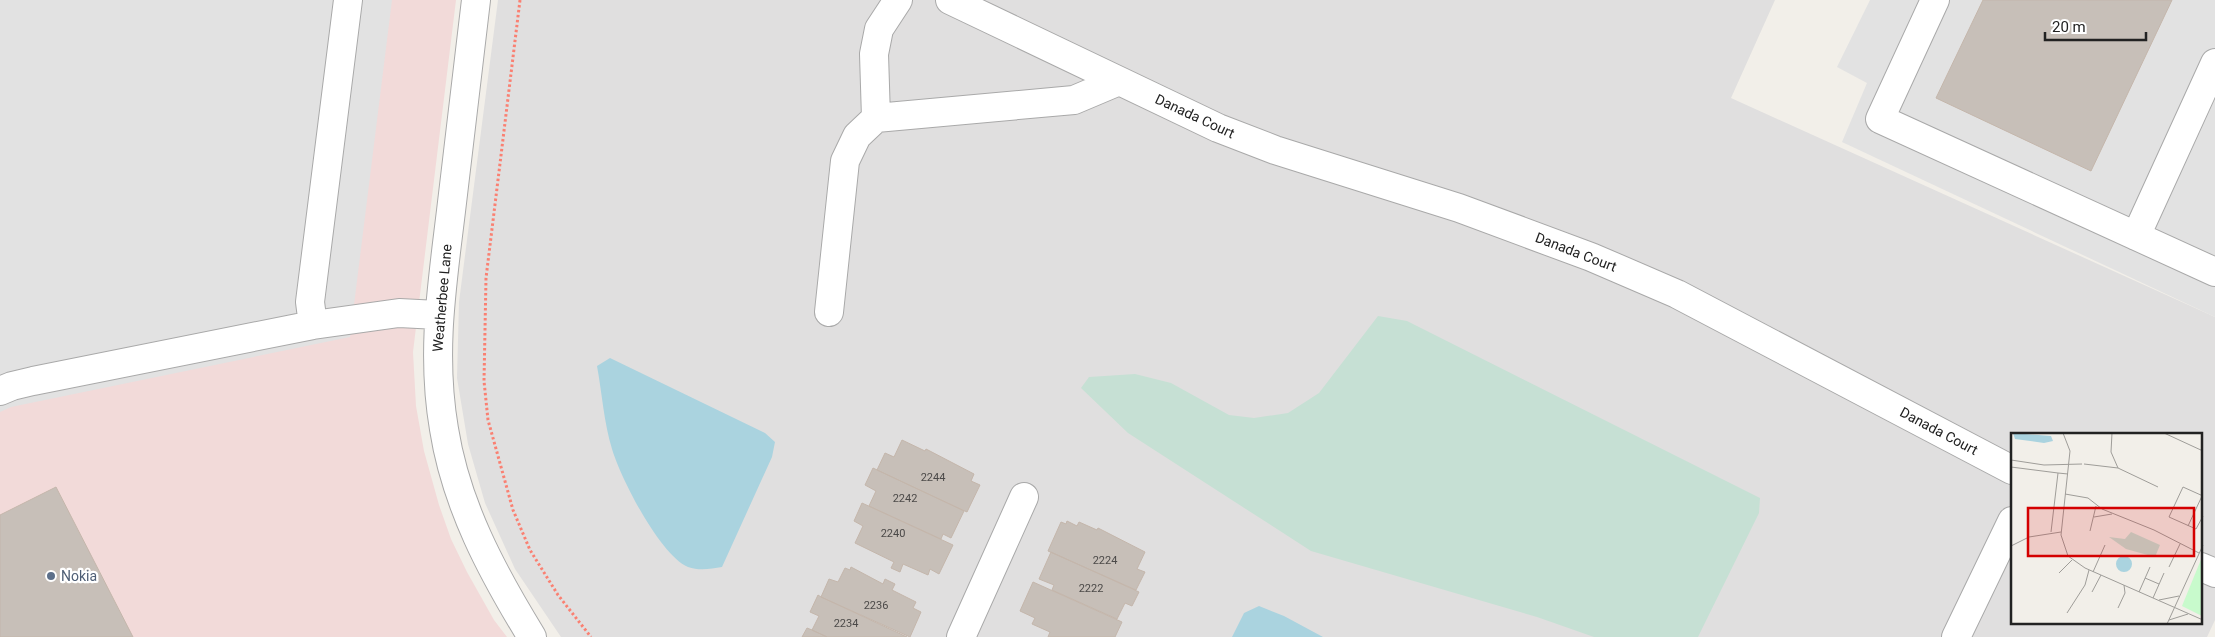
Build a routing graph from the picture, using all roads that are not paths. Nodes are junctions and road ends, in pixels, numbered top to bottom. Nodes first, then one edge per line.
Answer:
1 (348, 0) edge
2 (476, 0) edge
3 (898, 0) edge
4 (950, 0) edge
5 (1935, 0) edge
6 (2215, 63) edge
7 (1119, 81) junction
8 (876, 118) junction
9 (2136, 236) junction
10 (2215, 272) edge
11 (829, 312) dead end
12 (438, 315) junction
13 (313, 325) junction
14 (0, 391) edge
15 (2011, 469) edge
16 (1024, 497) dead end
17 (2011, 522) edge
18 (2202, 567) edge
19 (2215, 573) edge
20 (532, 637) edge
21 (961, 637) edge
22 (1956, 637) edge

1 - 13 street
2 - 12 street, Weatherbee Lane
3 - 8 street
4 - 7 street, Danada Court
5 - 9 street
6 - 9 street
7 - 8 street
7 - 15 street, Danada Court
8 - 11 street
9 - 10 street
12 - 13 street
12 - 20 street, Weatherbee Lane
13 - 14 street
16 - 21 street
17 - 22 street
18 - 19 street

